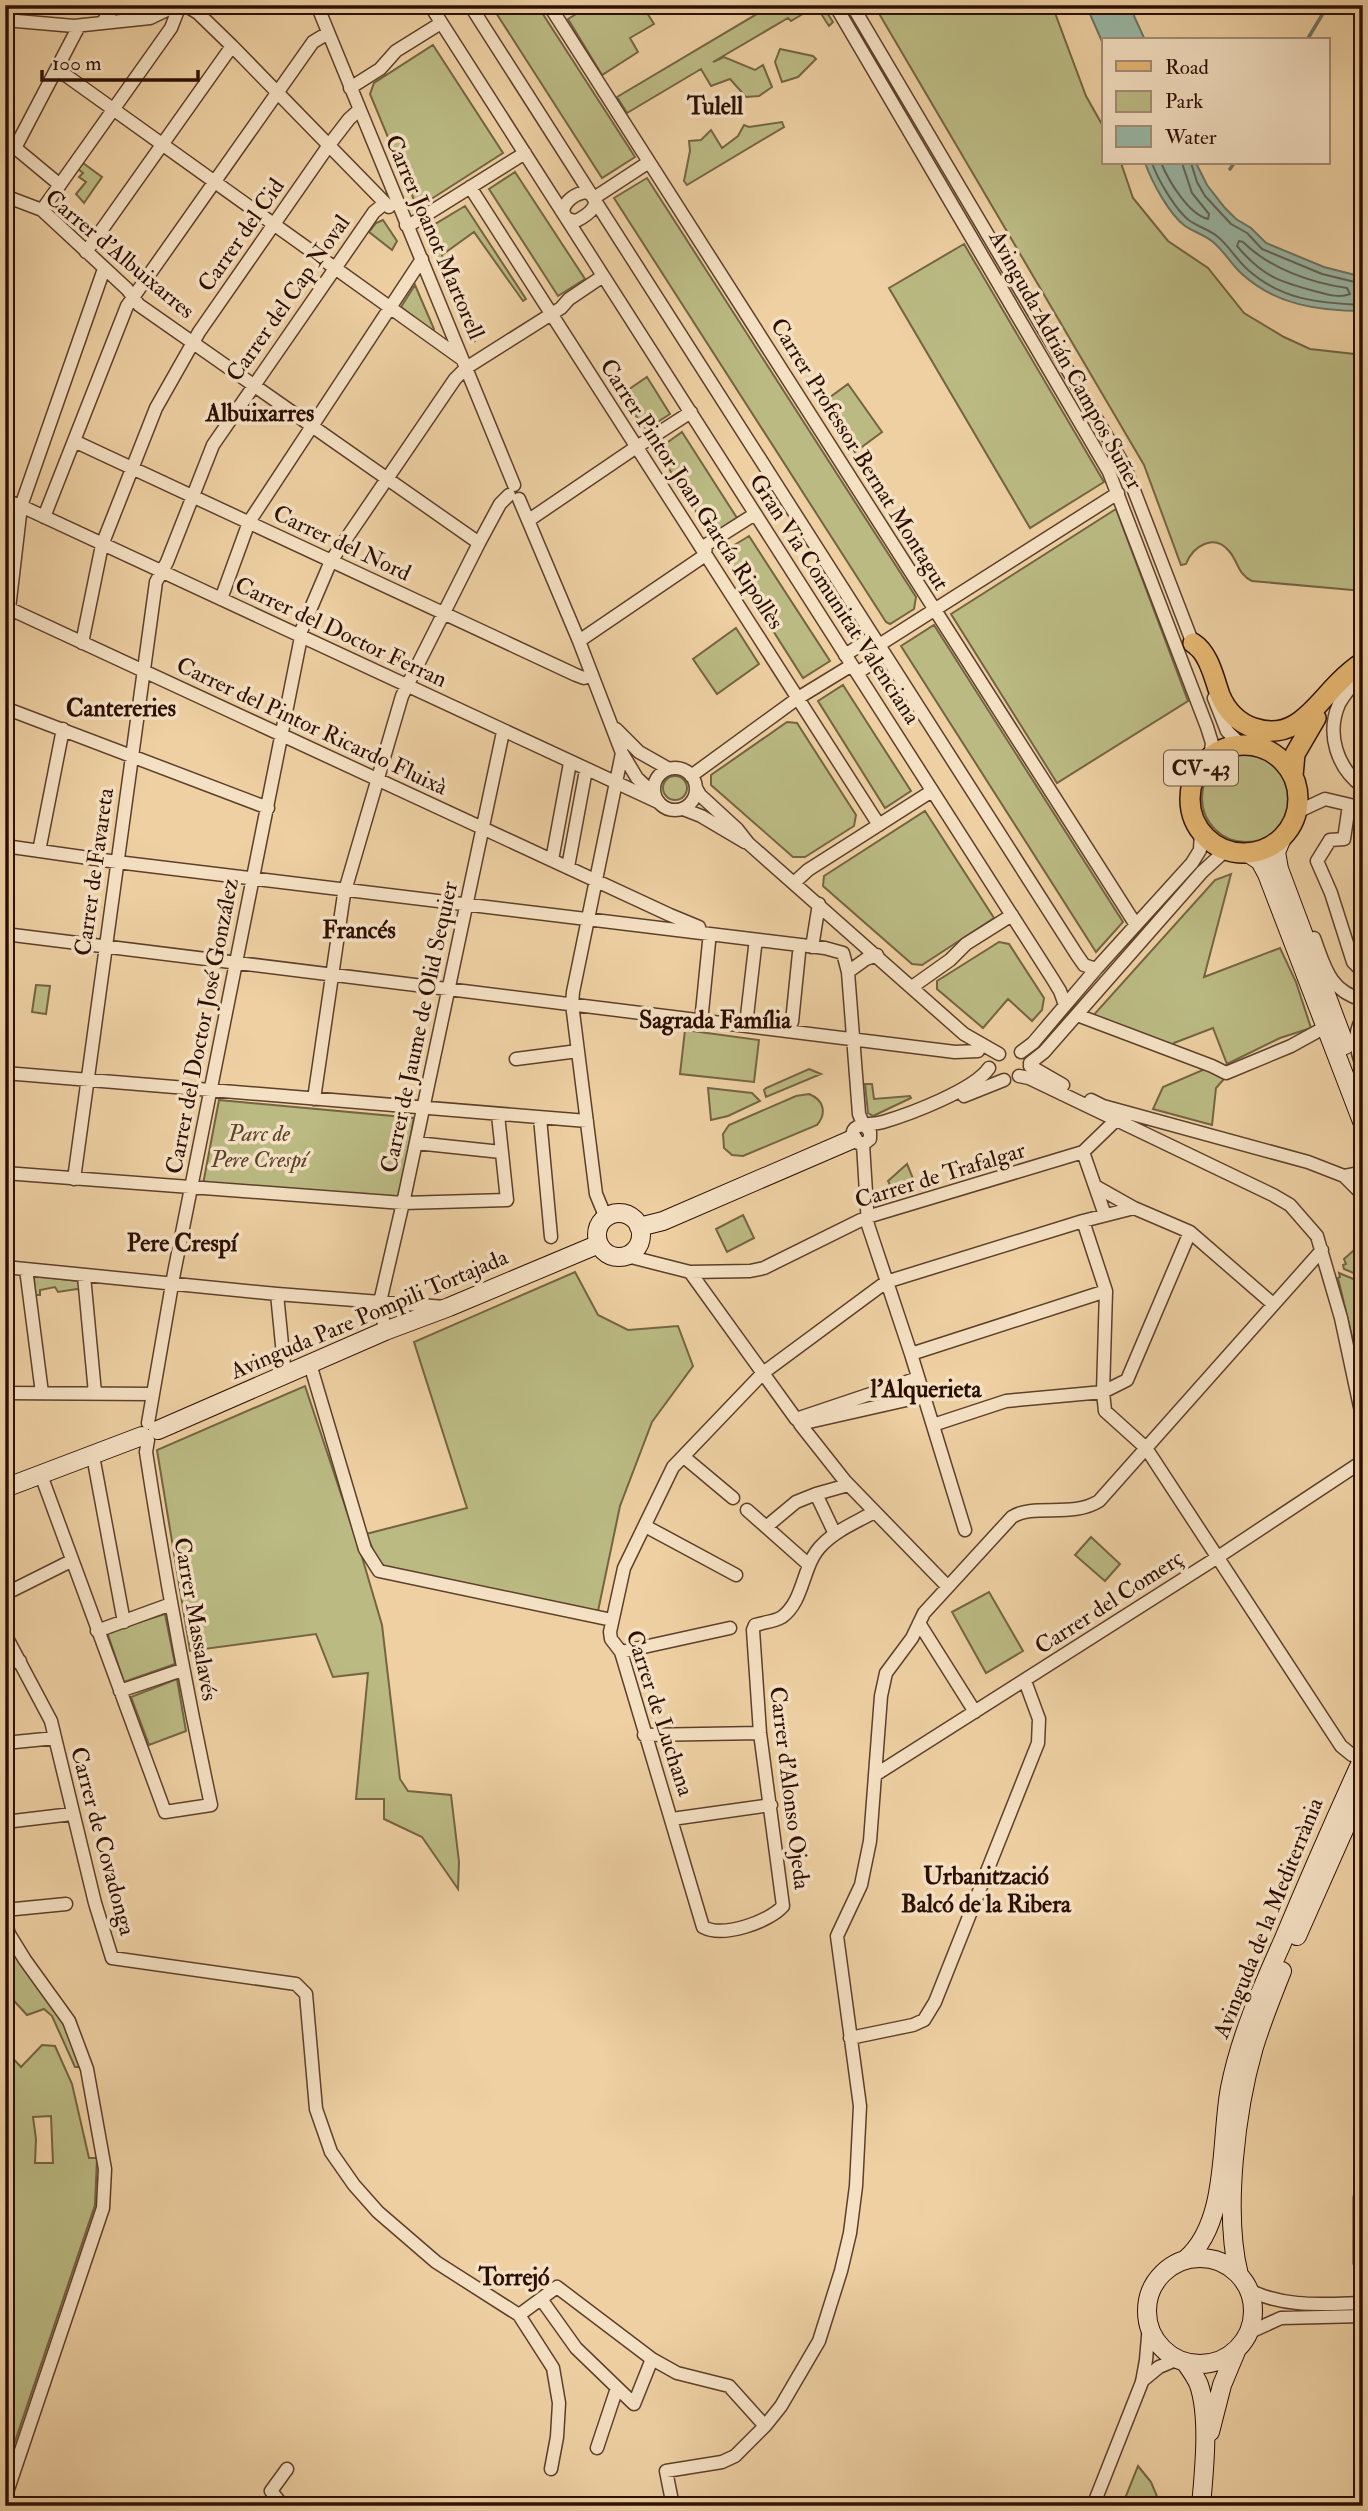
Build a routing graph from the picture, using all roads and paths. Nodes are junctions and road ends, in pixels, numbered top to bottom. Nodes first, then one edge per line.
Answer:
1 (115, 5) edge
2 (181, 5) edge
3 (317, 5) edge
4 (430, 5) edge
5 (470, 5) edge
6 (549, 5) edge
7 (835, 5) edge
8 (852, 5) edge
9 (5, 20) edge
10 (102, 23) junction
11 (441, 23) junction
12 (79, 26) junction
13 (328, 33) junction
14 (232, 46) junction
15 (57, 69) junction
16 (350, 88) junction
17 (278, 93) junction
18 (114, 108) junction
19 (359, 110) junction
20 (9, 143) edge
21 (163, 144) junction
22 (329, 145) junction
23 (525, 153) junction
24 (380, 160) junction
25 (649, 162) junction
26 (359, 176) junction
27 (216, 182) junction
28 (60, 185) junction
29 (470, 187) junction
30 (5, 196) edge
31 (594, 198) junction
32 (385, 204) junction
33 (42, 210) junction
34 (565, 217) junction
35 (276, 224) junction
36 (406, 225) junction
37 (86, 252) junction
38 (422, 259) junction
39 (335, 267) junction
40 (104, 269) junction
41 (603, 276) junction
42 (133, 298) junction
43 (390, 307) junction
44 (557, 311) junction
45 (193, 342) junction
46 (465, 363) junction
47 (253, 384) junction
48 (691, 412) junction
49 (312, 427) junction
50 (75, 441) junction
51 (636, 447) junction
52 (132, 469) junction
53 (386, 479) junction
54 (514, 493) junction
55 (1118, 494) junction
56 (192, 496) junction
57 (5, 500) edge
58 (21, 506) junction
59 (755, 514) junction
60 (44, 517) junction
61 (529, 520) junction
62 (249, 522) junction
63 (479, 543) junction
64 (102, 545) junction
65 (705, 554) junction
66 (331, 561) junction
67 (9, 571) edge
68 (161, 572) junction
69 (221, 599) junction
70 (10, 609) junction
71 (934, 610) junction
72 (443, 614) junction
73 (300, 637) junction
74 (579, 641) junction
75 (5, 643) edge
76 (82, 643) junction
77 (1193, 643) junction
78 (879, 646) junction
79 (851, 664) junction
80 (1363, 664) edge
81 (143, 671) junction
82 (1363, 674) edge
83 (592, 675) junction
84 (405, 686) junction
85 (798, 698) junction
86 (5, 708) edge
87 (1316, 718) junction
88 (613, 726) junction
89 (63, 729) junction
90 (503, 732) junction
91 (282, 734) junction
92 (1251, 746) junction
93 (622, 753) junction
94 (132, 758) junction
95 (1210, 758) junction
96 (570, 762) junction
97 (669, 769) junction
98 (586, 770) junction
99 (691, 776) junction
100 (1293, 776) junction
101 (377, 779) junction
102 (617, 783) junction
103 (1363, 787) edge
104 (696, 788) junction
105 (932, 791) junction
106 (656, 798) junction
107 (1349, 805) junction
108 (268, 808) junction
109 (1363, 808) edge
110 (682, 809) junction
111 (1297, 812) junction
112 (560, 815) junction
113 (577, 819) junction
114 (879, 825) junction
115 (482, 828) junction
116 (1201, 831) junction
117 (1282, 838) junction
118 (748, 843) junction
119 (5, 846) edge
120 (39, 850) junction
121 (1226, 850) junction
122 (1248, 853) junction
123 (552, 860) junction
124 (117, 862) junction
125 (568, 867) junction
126 (254, 877) junction
127 (1282, 877) junction
128 (597, 880) junction
129 (795, 882) junction
130 (345, 888) junction
131 (466, 904) junction
132 (819, 904) junction
133 (1012, 915) junction
134 (588, 919) junction
135 (1136, 925) junction
136 (5, 934) edge
137 (714, 938) junction
138 (105, 946) junction
139 (755, 947) dead end
140 (812, 947) junction
141 (799, 953) dead end
142 (877, 955) junction
143 (236, 963) junction
144 (1096, 969) junction
145 (848, 972) junction
146 (1363, 972) edge
147 (333, 976) junction
148 (912, 987) junction
149 (448, 989) junction
150 (1363, 1000) edge
151 (572, 1004) junction
152 (1065, 1005) junction
153 (702, 1012) dead end
154 (1077, 1015) junction
155 (747, 1016) dead end
156 (1363, 1017) edge
157 (792, 1022) dead end
158 (1320, 1030) dead end
159 (968, 1037) junction
160 (853, 1038) junction
161 (578, 1051) junction
162 (978, 1051) junction
163 (1021, 1052) junction
164 (999, 1054) junction
165 (516, 1059) dead end
166 (1030, 1065) junction
167 (989, 1066) junction
168 (1363, 1068) edge
169 (5, 1073) edge
170 (1019, 1076) junction
171 (87, 1080) junction
172 (1004, 1080) junction
173 (211, 1089) junction
174 (1363, 1091) edge
175 (314, 1099) junction
176 (423, 1108) junction
177 (498, 1115) junction
178 (540, 1118) junction
179 (587, 1121) junction
180 (1115, 1121) junction
181 (1363, 1124) edge
182 (863, 1134) junction
183 (416, 1143) junction
184 (501, 1152) junction
185 (1083, 1152) junction
186 (1363, 1172) edge
187 (5, 1173) edge
188 (1344, 1176) junction
189 (74, 1179) junction
190 (1095, 1186) junction
191 (191, 1188) junction
192 (1363, 1195) edge
193 (403, 1203) junction
194 (1134, 1208) junction
195 (1105, 1215) junction
196 (867, 1217) junction
197 (606, 1218) junction
198 (1083, 1221) junction
199 (639, 1227) junction
200 (1190, 1232) junction
201 (551, 1237) dead end
202 (599, 1244) junction
203 (1322, 1250) junction
204 (637, 1255) junction
205 (5, 1267) edge
206 (26, 1269) junction
207 (690, 1272) junction
208 (84, 1276) junction
209 (886, 1282) junction
210 (172, 1283) junction
211 (1106, 1291) junction
212 (277, 1294) junction
213 (380, 1302) junction
214 (1273, 1304) junction
215 (449, 1307) junction
216 (385, 1331) junction
217 (911, 1353) junction
218 (310, 1364) junction
219 (763, 1373) junction
220 (285, 1376) junction
221 (918, 1378) junction
222 (1103, 1392) junction
223 (5, 1393) edge
224 (42, 1393) junction
225 (95, 1393) junction
226 (152, 1394) junction
227 (924, 1396) junction
228 (1363, 1421) edge
229 (798, 1422) junction
230 (933, 1425) junction
231 (149, 1432) junction
232 (1146, 1448) junction
233 (93, 1456) junction
234 (684, 1457) junction
235 (1363, 1461) edge
236 (41, 1475) junction
237 (847, 1483) junction
238 (5, 1488) edge
239 (816, 1494) junction
240 (733, 1498) dead end
241 (747, 1510) dead end
242 (874, 1512) junction
243 (645, 1526) junction
244 (766, 1527) junction
245 (965, 1530) dead end
246 (835, 1534) junction
247 (1218, 1557) junction
248 (71, 1561) junction
249 (809, 1565) junction
250 (736, 1575) dead end
251 (947, 1587) junction
252 (5, 1594) edge
253 (171, 1604) junction
254 (612, 1620) junction
255 (124, 1622) junction
256 (919, 1623) junction
257 (730, 1628) dead end
258 (97, 1631) junction
259 (8, 1640) dead end
260 (621, 1652) junction
261 (20, 1661) junction
262 (5, 1663) edge
263 (183, 1670) junction
264 (1025, 1681) junction
265 (120, 1691) junction
266 (975, 1712) junction
267 (760, 1733) junction
268 (644, 1735) junction
269 (55, 1738) junction
270 (5, 1743) edge
271 (1363, 1758) edge
272 (875, 1775) junction
273 (1363, 1787) edge
274 (771, 1805) junction
275 (72, 1814) junction
276 (672, 1819) junction
277 (5, 1822) edge
278 (66, 1904) dead end
279 (5, 1910) edge
280 (5, 1920) edge
281 (703, 1927) joint
282 (850, 2038) junction
283 (1363, 2177) edge
284 (1186, 2259) junction
285 (1363, 2268) edge
286 (1244, 2283) junction
287 (541, 2299) junction
288 (1363, 2303) edge
289 (519, 2315) junction
290 (1363, 2316) edge
291 (1149, 2325) junction
292 (1243, 2341) junction
293 (652, 2359) junction
294 (1182, 2361) junction
295 (1142, 2382) junction
296 (617, 2388) junction
297 (765, 2426) junction
298 (597, 2448) dead end
299 (1205, 2456) junction
300 (287, 2469) dead end
301 (551, 2469) dead end
302 (5, 2498) edge
303 (283, 2506) edge
304 (673, 2506) edge
305 (1093, 2506) edge
306 (1201, 2506) edge

1 - 10 street
2 - 10 street
2 - 14 street
2 - 18 street
3 - 13 street, Carrer Joanot Martorell
4 - 11 street, Gran Via Comunitat Valenciana
5 - 31 street, Gran Via Comunitat Valenciana
6 - 25 street, Carrer Professor Bernat Montagut
7 - 55 street, Avinguda Adrián Campos Suñer
8 - 77 street, Avinguda Adrián Campos Suñer
9 - 12 street
10 - 12 street
11 - 16 street
11 - 23 street, Gran Via Comunitat Valenciana
12 - 15 street
13 - 16 street, Carrer Joanot Martorell
13 - 17 street
14 - 17 street
14 - 21 street
15 - 18 street
15 - 20 street
16 - 19 street, Carrer Joanot Martorell
17 - 22 street
17 - 27 street
18 - 21 street
18 - 28 street
19 - 22 street, Carrer del Cid
19 - 24 street, Carrer Joanot Martorell
20 - 28 street
21 - 27 street
21 - 37 street
22 - 26 street
22 - 35 street, Carrer del Cid
23 - 29 street
23 - 34 street, Gran Via Comunitat Valenciana
24 - 26 street
24 - 36 street, Carrer Joanot Martorell
25 - 31 street
25 - 71 street, Carrer Professor Bernat Montagut
26 - 32 street
27 - 35 street
27 - 42 street
28 - 33 street
29 - 36 street
29 - 44 street, Carrer Pintor Joan García Ripollès
30 - 33 street, Carrer d'Albuixarres
31 - 34 street
31 - 34 street
31 - 78 street, Gran Via Comunitat Valenciana
32 - 36 street
32 - 39 street, Carrer del Cap Noval
33 - 37 street, Carrer d'Albuixarres
34 - 41 street, Gran Via Comunitat Valenciana
35 - 39 street
35 - 45 street, Carrer del Cid
36 - 38 street, Carrer Joanot Martorell
37 - 40 street, Carrer d'Albuixarres
38 - 43 street
38 - 46 street, Carrer Joanot Martorell
39 - 43 street
39 - 47 street, Carrer del Cap Noval
40 - 42 street, Carrer d'Albuixarres
40 - 58 street
41 - 44 street, Carrer del Doctor José González
41 - 48 street, Gran Via Comunitat Valenciana
42 - 45 street, Carrer d'Albuixarres
42 - 50 street
43 - 46 street
43 - 49 street
44 - 46 street, Carrer del Doctor José González
44 - 51 street, Carrer Pintor Joan García Ripollès
45 - 47 street, Carrer d'Albuixarres
45 - 52 street, Carrer del Cid
46 - 53 street, Carrer del Doctor José González
46 - 54 street, Carrer Joanot Martorell
47 - 49 street, Carrer d'Albuixarres
47 - 56 street, Carrer del Cap Noval
48 - 51 street
48 - 59 street, Gran Via Comunitat Valenciana
49 - 53 street, Carrer d'Albuixarres
49 - 62 street
50 - 52 street, Carrer del Nord
50 - 60 street
51 - 61 street
51 - 65 street, Carrer Pintor Joan García Ripollès
52 - 56 street, Carrer del Nord
52 - 64 street, Carrer del Cid
53 - 63 street, Carrer d'Albuixarres
53 - 66 street, Carrer del Doctor José González
54 - 61 street, Carrer Joanot Martorell
54 - 63 street
55 - 71 street
55 - 95 street, Avinguda Adrián Campos Suñer
56 - 62 street, Carrer del Nord
56 - 68 street, Carrer del Cap Noval
57 - 58 street, Carrer del Doctor Ferran
58 - 60 street, Carrer del Doctor Ferran
58 - 67 street
59 - 65 street
59 - 79 street, Gran Via Comunitat Valenciana
60 - 64 street, Carrer del Doctor Ferran
61 - 74 street, Carrer Joanot Martorell
62 - 66 street, Carrer del Nord
62 - 69 street
63 - 72 street
64 - 68 street, Carrer del Doctor Ferran
64 - 76 street, Carrer del Cid
65 - 74 street
65 - 85 street, Carrer Pintor Joan García Ripollès
66 - 72 street, Carrer del Nord
66 - 73 street, Carrer del Doctor José González
67 - 70 street
68 - 69 street, Carrer del Doctor Ferran
68 - 81 street, Carrer de Favareta
69 - 73 street, Carrer del Doctor Ferran
70 - 75 street
70 - 76 street, Carrer del Pintor Ricardo Fluixà
71 - 78 street
71 - 135 street, Carrer Professor Bernat Montagut
72 - 83 street, Carrer del Nord
72 - 84 street
73 - 84 street, Carrer del Doctor Ferran
73 - 91 street, Carrer del Doctor José González
74 - 83 street, Carrer Joanot Martorell
76 - 81 street, Carrer del Pintor Ricardo Fluixà
77 - 80 main road
77 - 92 street, Avinguda Adrián Campos Suñer
78 - 79 street
78 - 79 street
78 - 144 street, Gran Via Comunitat Valenciana
79 - 85 street
79 - 105 street, Gran Via Comunitat Valenciana
80 - 87 main road, CV-43
81 - 91 street, Carrer del Pintor Ricardo Fluixà
81 - 94 street, Carrer de Favareta
82 - 103 street
83 - 88 street, Carrer Joanot Martorell
84 - 90 street, Carrer del Doctor Ferran
84 - 101 street
85 - 99 street
85 - 114 street, Carrer Pintor Joan García Ripollès
86 - 89 street
87 - 92 main road, CV-43
87 - 100 main road, CV-43
88 - 93 street, Carrer Joanot Martorell
88 - 97 street, Carrer Joanot Martorell
89 - 94 street
89 - 120 street
90 - 96 street, Carrer del Doctor Ferran
90 - 115 street, Carrer de Jaume de Olid Sequier
91 - 101 street, Carrer del Pintor Ricardo Fluixà
91 - 108 street, Carrer del Doctor José González
92 - 95 main road, CV-43
92 - 100 main road, CV-43
93 - 102 street
93 - 106 street, Carrer Joanot Martorell
94 - 108 street
94 - 124 street, Carrer de Favareta
95 - 116 main road, CV-43
96 - 98 street, Carrer del Doctor Ferran
96 - 112 street
97 - 99 street
97 - 106 street
98 - 102 street, Carrer del Doctor Ferran
98 - 113 street
99 - 104 street
100 - 111 main road, CV-43
101 - 115 street, Carrer del Pintor Ricardo Fluixà
101 - 130 street
102 - 106 street, Carrer del Doctor Ferran
102 - 128 street
104 - 110 street
104 - 118 street
105 - 114 street
105 - 133 street, Gran Via Comunitat Valenciana
106 - 110 street
107 - 109 street
107 - 111 street
107 - 146 street
108 - 126 street, Carrer del Doctor José González
110 - 118 street
111 - 117 main road
112 - 113 street
112 - 123 street
113 - 125 street
114 - 129 street
115 - 123 street, Carrer del Pintor Ricardo Fluixà
115 - 131 street, Carrer de Jaume de Olid Sequier
116 - 121 main road
116 - 135 street
117 - 122 main road
117 - 127 main road
118 - 129 street
119 - 120 street
120 - 124 street
121 - 122 main road
121 - 154 street
122 - 181 main road
123 - 125 street, Carrer del Pintor Ricardo Fluixà
124 - 126 street
124 - 138 street, Carrer de Favareta
125 - 128 street, Carrer del Pintor Ricardo Fluixà
126 - 130 street
126 - 143 street, Carrer del Doctor José González
127 - 150 street
127 - 174 main road
128 - 134 street
128 - 137 street, Carrer del Pintor Ricardo Fluixà
129 - 132 street
130 - 131 street
130 - 147 street
131 - 134 street
131 - 149 street, Carrer de Jaume de Olid Sequier
132 - 140 street
132 - 142 street
133 - 148 street
133 - 152 street, Gran Via Comunitat Valenciana
134 - 137 street
134 - 151 street
135 - 144 street
136 - 138 street
137 - 140 street
137 - 153 street
138 - 143 street
138 - 171 street, Carrer de Favareta
139 - 155 street
140 - 145 street
141 - 157 street
142 - 145 street
142 - 148 street
143 - 147 street
143 - 173 street, Carrer del Doctor José González
144 - 152 street
145 - 160 street
147 - 149 street
147 - 175 street
148 - 159 street
149 - 151 street
149 - 176 street, Carrer de Jaume de Olid Sequier
151 - 160 street
151 - 161 street
152 - 163 street
154 - 158 street
154 - 166 street
156 - 168 street
159 - 162 street
159 - 164 street
160 - 162 street
160 - 182 street
161 - 165 street
161 - 179 street
162 - 167 street
163 - 164 street
163 - 166 street
164 - 167 street
166 - 170 street
166 - 188 street
167 - 172 street
167 - 182 street
169 - 171 street
170 - 172 street
170 - 180 street
171 - 173 street
171 - 189 street, Carrer de Favareta
172 - 182 street
173 - 175 street
173 - 191 street, Carrer del Doctor José González
175 - 176 street
176 - 177 street
176 - 183 street, Carrer de Jaume de Olid Sequier
177 - 178 street
177 - 184 street
178 - 179 street
178 - 201 street
179 - 197 street
180 - 185 street, Carrer de Trafalgar
180 - 203 street
182 - 196 street
182 - 199 main road
183 - 184 street
183 - 193 street, Carrer de Jaume de Olid Sequier
184 - 193 street
185 - 190 street
185 - 196 street, Carrer de Trafalgar
186 - 188 street
187 - 189 street
188 - 192 street
189 - 191 street
190 - 194 street
190 - 195 street
191 - 193 street
191 - 210 street, Carrer del Doctor José González
193 - 213 street, Carrer de Jaume de Olid Sequier
194 - 195 street, Carrer de Luchana
194 - 200 street
195 - 198 street, Carrer de Luchana
196 - 207 street, Carrer de Trafalgar
196 - 209 street
197 - 199 main road
197 - 202 main road
198 - 209 street, Carrer de Luchana
198 - 211 street
199 - 204 main road
200 - 214 street
200 - 222 street
202 - 204 main road
202 - 215 main road, Avinguda Pare Pompili Tortajada
203 - 214 street
203 - 228 street
204 - 207 street, Carrer de Trafalgar
205 - 206 street
206 - 208 street
206 - 224 street
207 - 219 street
208 - 210 street
208 - 225 street
209 - 217 street
209 - 219 street, Carrer de Luchana
210 - 212 street
210 - 226 street, Carrer del Doctor José González
211 - 217 street
211 - 222 street
212 - 213 street
212 - 220 street
213 - 215 street
213 - 216 street, Carrer de Jaume de Olid Sequier
214 - 232 street
215 - 216 main road, Avinguda Pare Pompili Tortajada
216 - 218 main road, Avinguda Pare Pompili Tortajada
217 - 221 street
218 - 220 main road, Avinguda Pare Pompili Tortajada
218 - 254 street
219 - 229 street
219 - 234 street, Carrer de Luchana
220 - 231 main road, Avinguda Pare Pompili Tortajada
221 - 227 street
221 - 229 street
222 - 230 street
222 - 232 street
223 - 224 street
224 - 225 street
225 - 226 street
226 - 231 street, Carrer del Doctor José González
227 - 229 street
227 - 230 street
229 - 237 street
230 - 245 street
231 - 233 main road, Avinguda Pare Pompili Tortajada
231 - 253 street, Carrer Massalavés
232 - 247 street
232 - 251 street
233 - 236 main road, Avinguda Pare Pompili Tortajada
233 - 255 street
234 - 240 street
234 - 243 street, Carrer de Luchana
235 - 247 street, Carrer del Comerç
236 - 238 main road, Avinguda Pare Pompili Tortajada
236 - 248 street
237 - 239 street
237 - 242 street
239 - 244 street
239 - 246 street
241 - 244 street
242 - 246 street
242 - 251 street
243 - 250 street
243 - 254 street, Carrer de Luchana
244 - 249 street
246 - 249 street
247 - 264 street, Carrer del Comerç
247 - 271 street
248 - 252 street
248 - 258 street
249 - 267 street, Carrer d'Alonso Ojeda
251 - 256 street
253 - 255 street
253 - 263 street, Carrer Massalavés
254 - 260 street, Carrer de Luchana
255 - 258 street
256 - 266 street
256 - 272 street
257 - 260 street
258 - 265 street
259 - 261 street, Carrer de Covadonga
260 - 268 street, Carrer de Luchana
261 - 262 street
261 - 269 street, Carrer de Covadonga
263 - 265 street
263 - 265 street, Carrer Massalavés
264 - 266 street, Carrer del Comerç
264 - 282 street
266 - 272 street, Carrer del Comerç
267 - 268 street
267 - 274 street, Carrer d'Alonso Ojeda
268 - 276 street, Carrer de Luchana
269 - 270 street
269 - 275 street, Carrer de Covadonga
271 - 284 main road, Avinguda de la Mediterrània
272 - 282 street
273 - 286 main road, Avinguda de la Mediterrània
274 - 276 street
274 - 281 street, Carrer d'Alonso Ojeda
275 - 277 street
275 - 289 street, Carrer de Covadonga
276 - 281 street, Carrer de Luchana
278 - 279 street
280 - 302 street
282 - 297 street
283 - 285 street
284 - 286 main road
284 - 291 main road
286 - 288 street
286 - 292 main road
287 - 289 street
287 - 293 street
287 - 296 street
289 - 301 street, Carrer de Covadonga
290 - 292 street
291 - 294 main road
291 - 295 street
292 - 294 main road
292 - 299 main road
293 - 296 street
293 - 297 street
294 - 295 street
294 - 299 main road
295 - 305 street
296 - 298 street
297 - 304 street
299 - 306 main road
300 - 303 street

